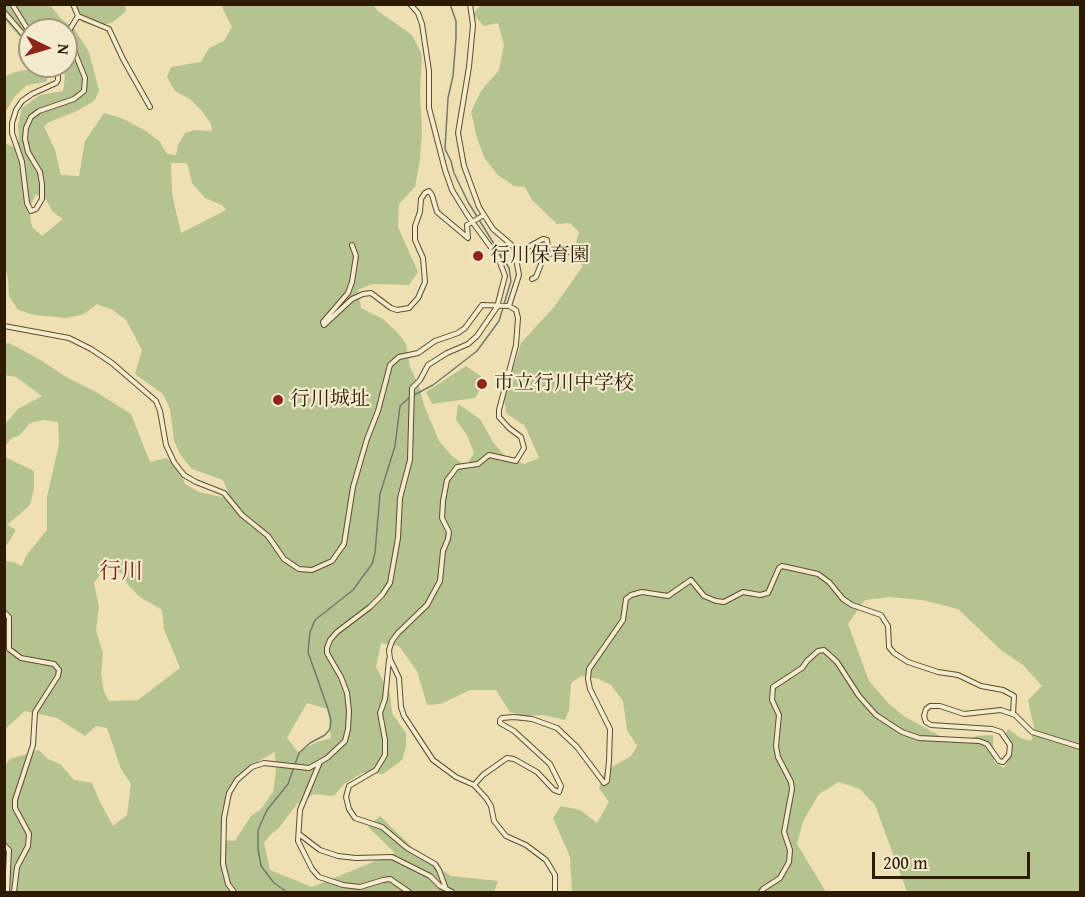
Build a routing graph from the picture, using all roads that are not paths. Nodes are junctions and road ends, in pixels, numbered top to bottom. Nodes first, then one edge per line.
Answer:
1 (12, 4) edge
2 (73, 4) edge
3 (410, 4) edge
4 (470, 4) edge
5 (4, 12) edge
6 (78, 16) joint
7 (20, 18) edge
8 (18, 28) edge
9 (78, 60) edge
10 (58, 78) edge
11 (150, 107) dead end
12 (484, 215) junction
13 (473, 222) junction
14 (352, 245) dead end
15 (570, 252) dead end
16 (515, 254) junction
17 (545, 254) junction
18 (532, 279) dead end
19 (509, 306) junction
20 (497, 307) junction
21 (4, 326) edge
22 (4, 612) edge
23 (390, 659) junction
24 (1013, 714) junction
25 (1080, 747) edge
26 (320, 762) junction
27 (474, 785) junction
28 (298, 834) junction
29 (4, 844) edge
30 (446, 889) junction
31 (7, 892) edge
32 (14, 892) edge
33 (234, 892) edge
34 (409, 892) edge
35 (452, 892) edge
36 (555, 892) edge
37 (761, 892) edge

1 - 7 street
2 - 6 street
3 - 13 street
4 - 12 street
5 - 8 street
6 - 11 street
9 - 10 street
12 - 13 street
12 - 16 street
13 - 14 street
13 - 20 street
15 - 17 street
16 - 17 street
16 - 19 street
17 - 18 street
19 - 20 street
19 - 23 street
20 - 21 street
20 - 26 street
22 - 32 street
23 - 27 street
23 - 30 street
24 - 25 street
24 - 27 street
24 - 37 street
26 - 28 street
26 - 33 street
27 - 36 street
28 - 30 street
28 - 34 street
29 - 31 street
30 - 35 street

